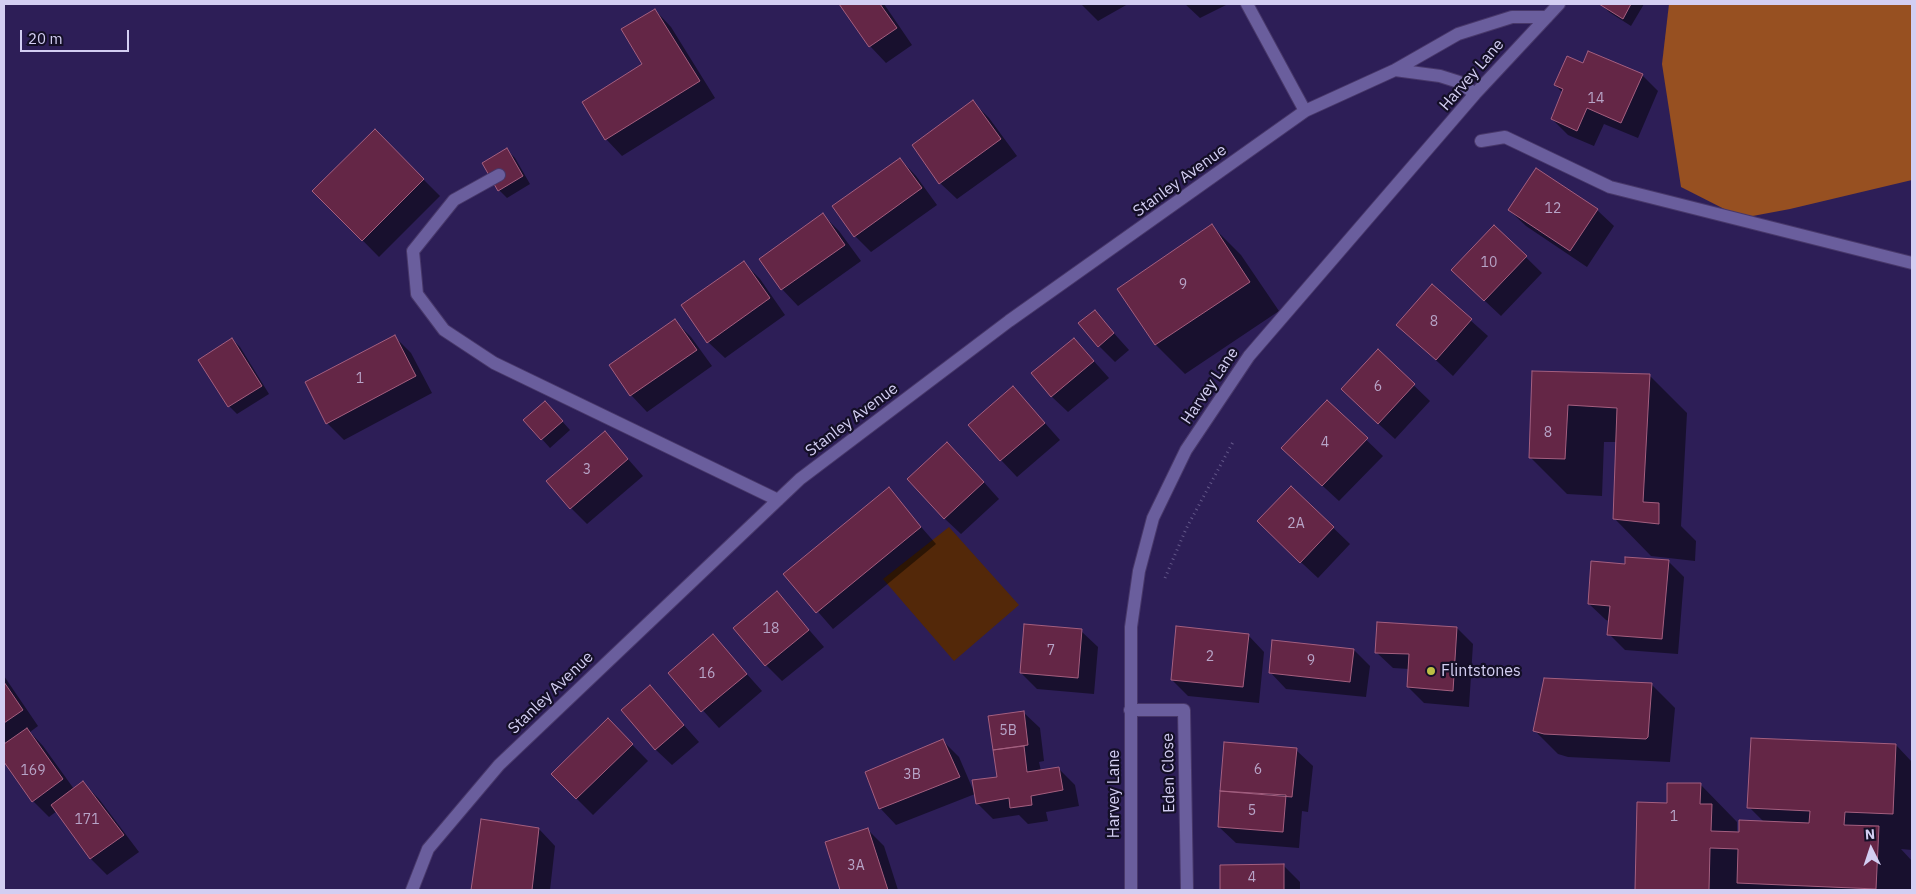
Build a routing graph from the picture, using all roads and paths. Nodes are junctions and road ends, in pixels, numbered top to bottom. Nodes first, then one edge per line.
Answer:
1 (1247, 4) edge
2 (1559, 4) edge
3 (1547, 17) junction
4 (1395, 70) junction
5 (1475, 94) junction
6 (1305, 111) junction
7 (1481, 141) dead end
8 (499, 175) dead end
9 (1912, 262) edge
10 (1233, 442) dead end
11 (778, 500) junction
12 (1164, 581) dead end
13 (1130, 710) junction
14 (412, 890) edge
15 (1131, 890) edge
16 (1187, 890) edge

1 - 6 street
2 - 3 street, Harvey Lane
3 - 4 street, Stanley Avenue
3 - 5 street, Harvey Lane
4 - 5 street
4 - 6 street, Stanley Avenue
5 - 13 street, Harvey Lane
6 - 11 street, Stanley Avenue
7 - 9 street
8 - 11 street
10 - 12 path
11 - 14 street, Stanley Avenue
13 - 15 street, Harvey Lane
13 - 16 street, Eden Close

